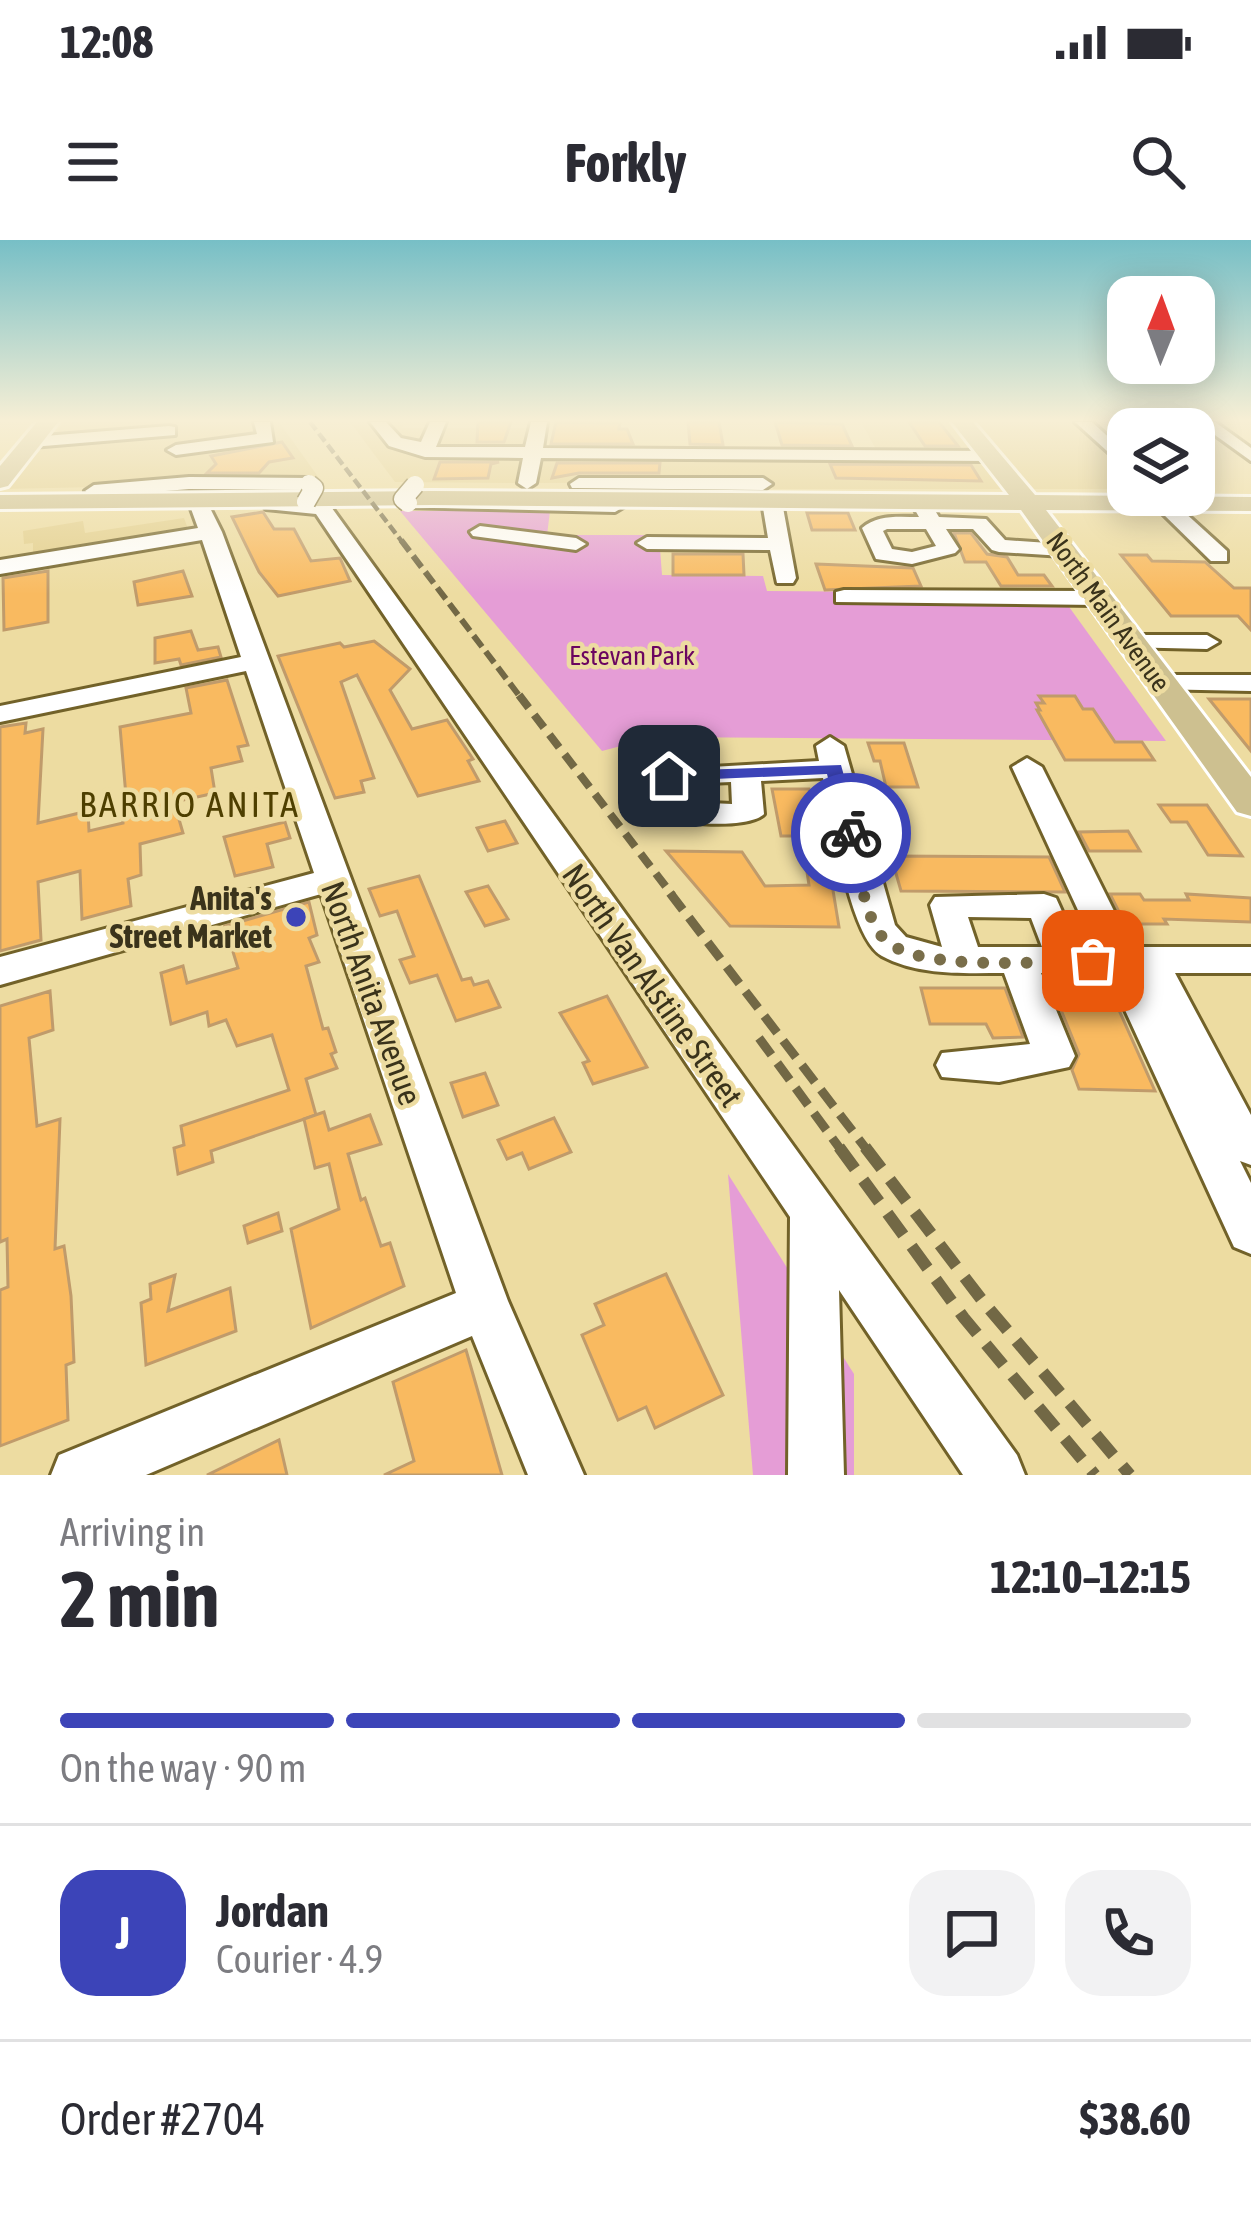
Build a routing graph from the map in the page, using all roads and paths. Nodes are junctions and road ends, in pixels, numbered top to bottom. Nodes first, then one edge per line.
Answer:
1 (188, 480) edge
2 (475, 480) edge
3 (634, 480) edge
4 (763, 480) edge
5 (909, 480) edge
6 (1010, 480) edge
7 (1251, 490) edge
8 (1215, 491) edge
9 (0, 492) edge
10 (1107, 492) edge
11 (90, 495) junction
12 (768, 496) junction
13 (1024, 497) junction
14 (1107, 501) edge
15 (1215, 503) edge
16 (1251, 503) edge
17 (0, 507) edge
18 (200, 507) junction
19 (1177, 516) edge
20 (943, 526) junction
21 (480, 532) dead end
22 (647, 543) dead end
23 (576, 544) dead end
24 (779, 544) junction
25 (1063, 550) junction
26 (1219, 556) dead end
27 (0, 567) edge
28 (785, 578) dead end
29 (844, 597) dead end
30 (1097, 598) junction
31 (1130, 642) junction
32 (1207, 642) dead end
33 (253, 662) junction
34 (1160, 682) junction
35 (1251, 683) edge
36 (0, 714) edge
37 (1027, 767) dead end
38 (745, 773) dead end
39 (1251, 804) edge
40 (331, 880) junction
41 (964, 960) junction
42 (1017, 960) junction
43 (1251, 960) edge
44 (1065, 961) junction
45 (1136, 961) junction
46 (0, 971) edge
47 (956, 1065) dead end
48 (1251, 1146) edge
49 (813, 1217) junction
50 (1251, 1232) edge
51 (485, 1306) junction
52 (79, 1475) edge
53 (556, 1475) edge
54 (816, 1475) edge
55 (997, 1475) edge

1 - 18 street, North Anita Avenue
2 - 12 street
3 - 12 street
4 - 12 street
5 - 20 street
6 - 13 main road, North Main Avenue
7 - 8 main road
9 - 11 main road
10 - 13 main road
11 - 12 main road
11 - 17 main road
11 - 18 street
12 - 20 main road
12 - 24 street
13 - 14 main road
13 - 20 main road
13 - 25 main road, North Main Avenue
15 - 16 main road
18 - 27 street
18 - 33 street, North Anita Avenue
18 - 49 street, North Van Alstine Street
19 - 26 street
20 - 25 street
21 - 23 street
22 - 24 street
24 - 28 street
25 - 30 main road, North Main Avenue
29 - 30 street
30 - 31 main road, North Main Avenue
31 - 32 street
31 - 34 main road, North Main Avenue
33 - 36 street
33 - 40 street, North Anita Avenue
34 - 35 street
34 - 39 main road, North Main Avenue
37 - 45 street
38 - 41 street
40 - 46 street
40 - 51 street, North Anita Avenue
41 - 42 street
41 - 44 street
42 - 44 street
42 - 47 street
43 - 45 street
44 - 45 street
45 - 48 street
45 - 50 street
49 - 54 street
49 - 55 street, North Van Alstine Street
51 - 52 street
51 - 53 street, North Anita Avenue

